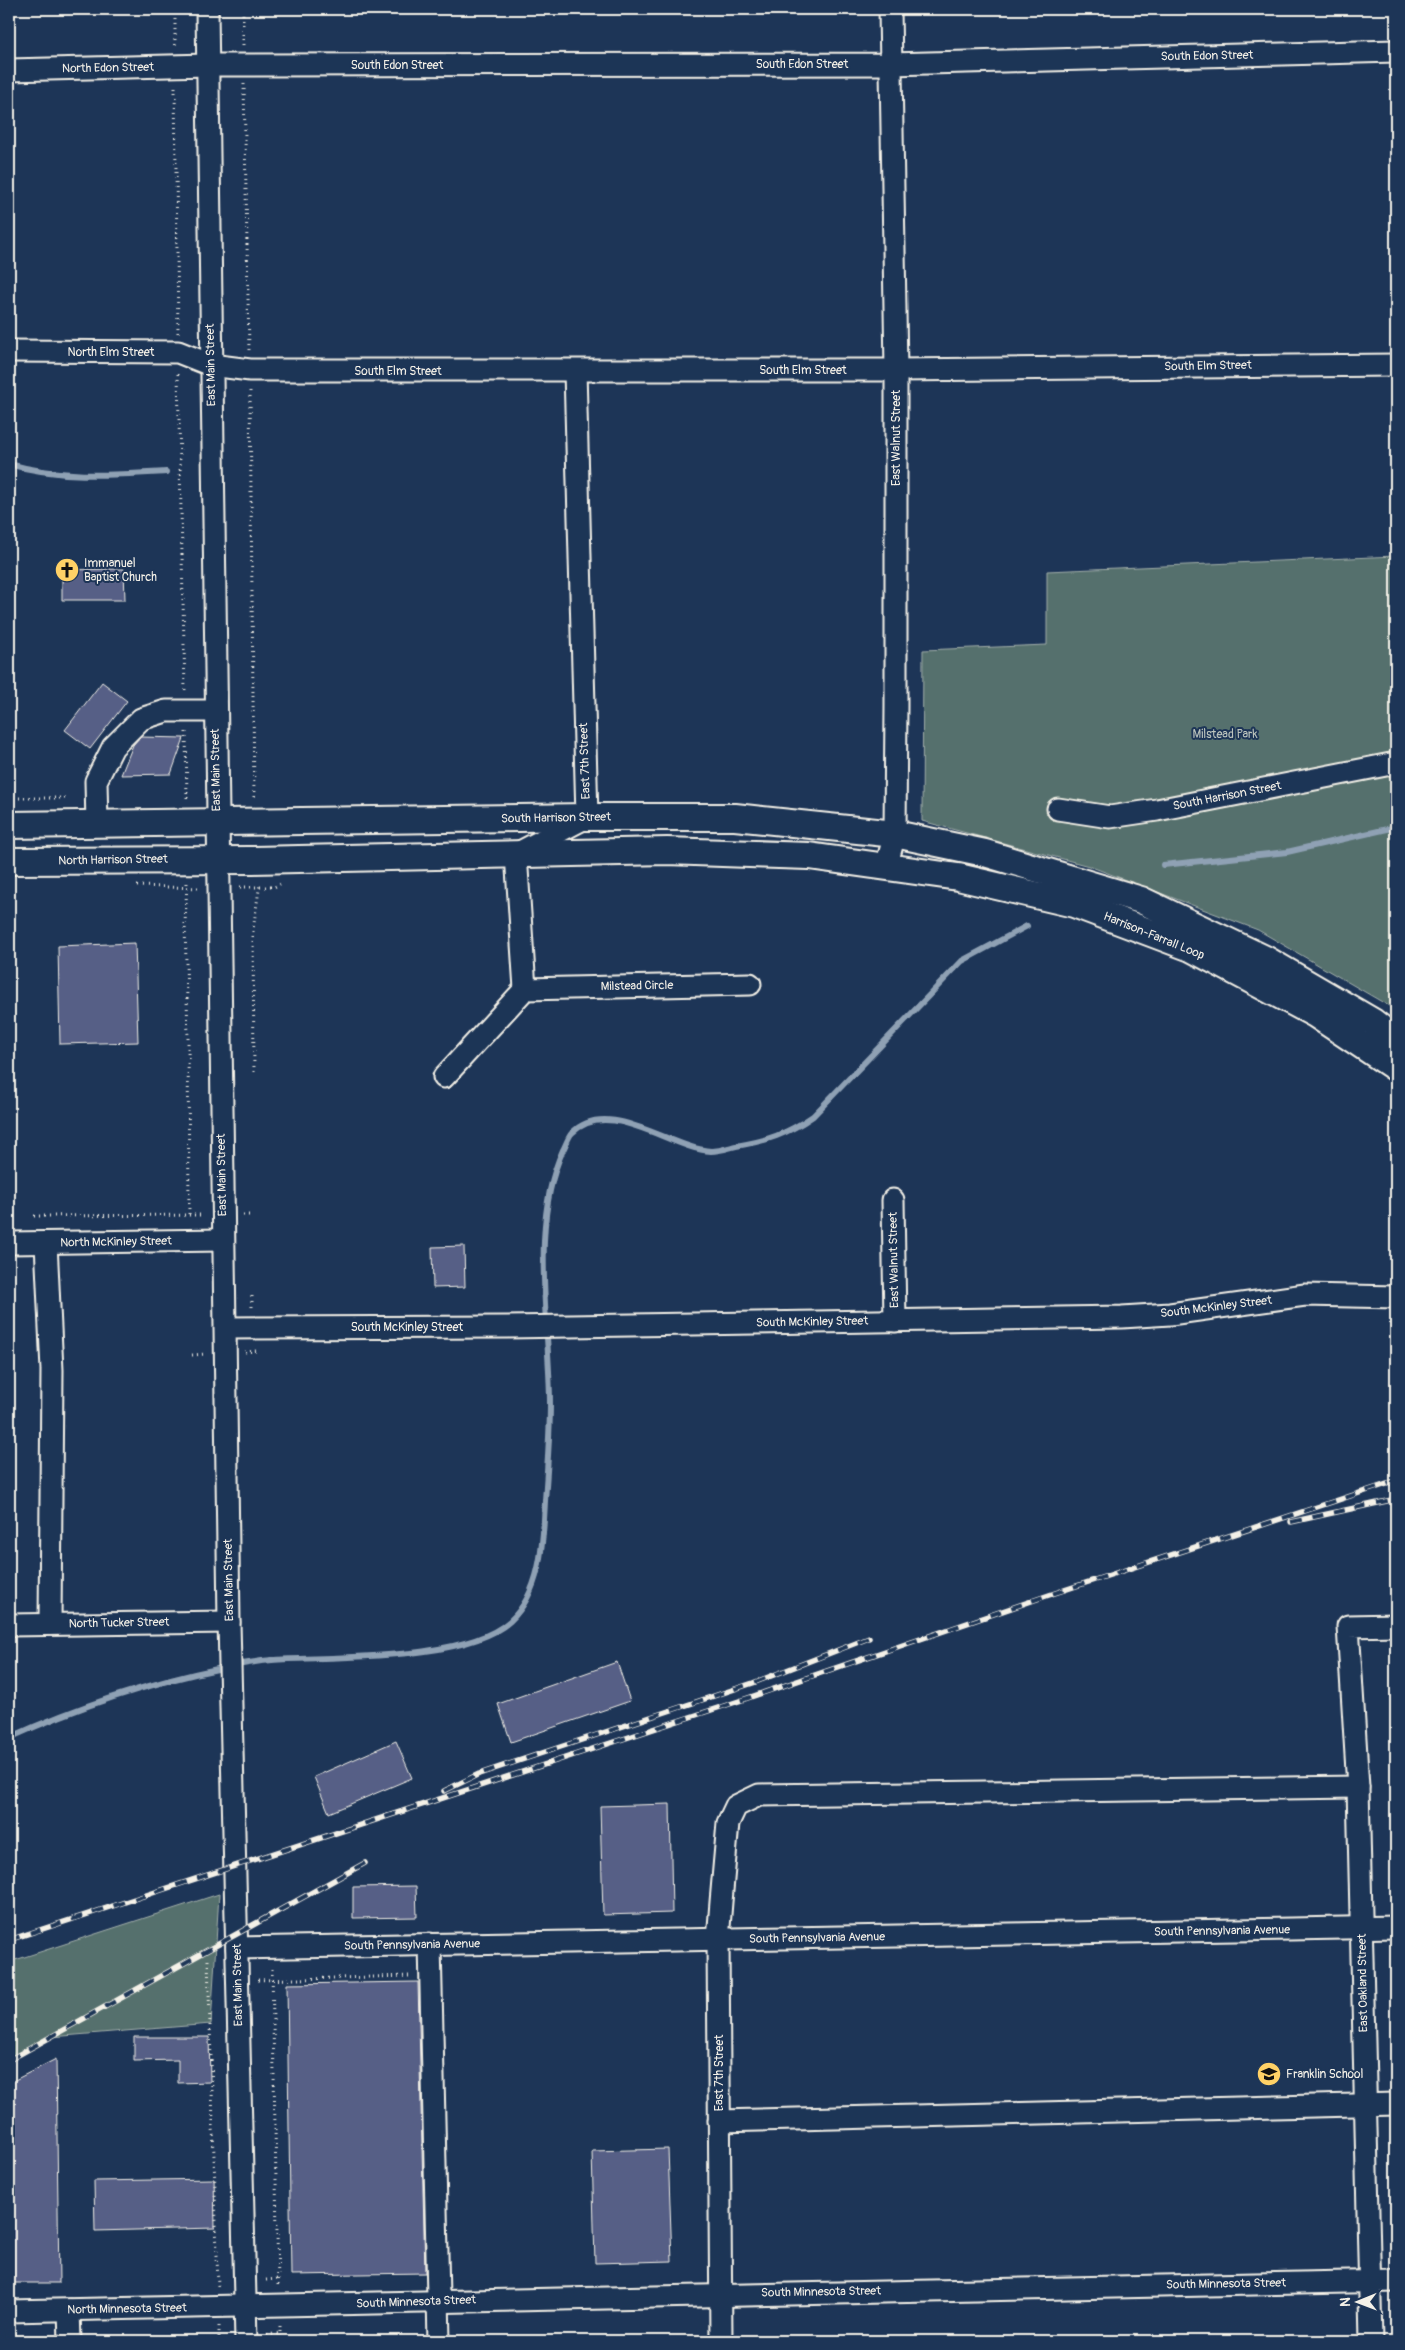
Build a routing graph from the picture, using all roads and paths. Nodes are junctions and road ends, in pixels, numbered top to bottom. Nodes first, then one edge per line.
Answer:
1 (175, 9) edge
2 (207, 9) edge
3 (243, 9) edge
4 (890, 9) edge
5 (1396, 51) edge
6 (890, 64) junction
7 (208, 65) junction
8 (244, 65) junction
9 (175, 66) junction
10 (9, 70) edge
11 (9, 351) edge
12 (178, 352) junction
13 (211, 365) junction
14 (1396, 365) edge
15 (250, 370) junction
16 (896, 370) junction
17 (575, 371) junction
18 (186, 711) junction
19 (216, 711) junction
20 (1396, 763) edge
21 (1058, 809) dead end
22 (587, 817) junction
23 (254, 822) junction
24 (217, 823) junction
25 (183, 824) junction
26 (9, 825) edge
27 (97, 825) junction
28 (895, 834) junction
29 (516, 854) junction
30 (186, 859) junction
31 (218, 859) junction
32 (254, 860) junction
33 (9, 861) edge
34 (886, 867) junction
35 (750, 984) dead end
36 (525, 989) junction
37 (1396, 1040) edge
38 (1396, 1068) edge
39 (254, 1072) dead end
40 (444, 1077) dead end
41 (893, 1200) dead end
42 (189, 1215) junction
43 (223, 1215) junction
44 (253, 1215) dead end
45 (34, 1216) dead end
46 (223, 1240) junction
47 (46, 1242) junction
48 (9, 1243) edge
49 (1396, 1297) edge
50 (895, 1321) junction
51 (226, 1328) junction
52 (50, 1624) junction
53 (9, 1625) edge
54 (1396, 1625) edge
55 (229, 1627) junction
56 (1358, 1788) junction
57 (1396, 1927) edge
58 (1362, 1928) junction
59 (718, 1940) junction
60 (430, 1944) junction
61 (272, 1947) junction
62 (237, 1948) junction
63 (208, 1960) dead end
64 (412, 1976) dead end
65 (272, 1979) junction
66 (238, 1981) junction
67 (1396, 2104) edge
68 (1366, 2105) junction
69 (719, 2120) junction
70 (1396, 2281) edge
71 (1370, 2282) junction
72 (721, 2294) junction
73 (438, 2301) junction
74 (279, 2306) junction
75 (218, 2307) junction
76 (246, 2307) junction
77 (69, 2310) junction
78 (9, 2311) edge
79 (70, 2341) edge
80 (219, 2341) edge
81 (246, 2341) edge
82 (280, 2341) edge
83 (439, 2341) edge
84 (722, 2341) edge
85 (1371, 2341) edge

1 - 9 path
2 - 7 street, East Main Street
3 - 8 path
4 - 6 street, East Walnut Street
5 - 6 street, South Edon Street
6 - 8 street, South Edon Street
6 - 16 street, East Walnut Street
7 - 8 street, South Edon Street
7 - 9 street, North Edon Street
7 - 13 street, East Main Street
8 - 15 path
9 - 10 street, North Edon Street
9 - 12 path
11 - 12 street, North Elm Street
12 - 13 street, North Elm Street
12 - 18 path
13 - 15 street, South Elm Street
13 - 19 street, East Main Street
14 - 16 street, South Elm Street
15 - 17 street, South Elm Street
15 - 23 path
16 - 17 street, South Elm Street
16 - 28 street, East Walnut Street
17 - 22 street, East 7th Street
18 - 19 street
18 - 25 path
18 - 27 street
19 - 24 street, East Main Street
20 - 21 street, South Harrison Street
22 - 23 main road, South Harrison Street
22 - 28 main road, South Harrison Street
22 - 29 street, East 7th Street
23 - 24 main road, South Harrison Street
24 - 25 main road
24 - 31 street, East Main Street
25 - 27 main road
26 - 27 main road
28 - 34 street, East Walnut Street
28 - 37 main road, Harrison-Farrall Loop
29 - 32 main road
29 - 34 main road
29 - 36 street
30 - 31 main road, North Harrison Street
30 - 33 main road, North Harrison Street
30 - 42 path
31 - 32 main road
31 - 43 street, East Main Street
32 - 39 path
34 - 38 main road, Harrison-Farrall Loop
35 - 36 street, Milstead Circle
36 - 40 street
41 - 50 street, East Walnut Street
42 - 43 path
42 - 45 path
43 - 44 path
43 - 46 street, East Main Street
46 - 47 street, North McKinley Street
46 - 51 street, East Main Street
47 - 48 street, North McKinley Street
47 - 52 street
49 - 50 street, South McKinley Street
50 - 51 street, South McKinley Street
51 - 55 street, East Main Street
52 - 53 street, North Tucker Street
52 - 55 street, North Tucker Street
54 - 56 street, East Oakland Street
55 - 62 street, East Main Street
56 - 58 street, East Oakland Street
56 - 59 street, East 7th Street
57 - 58 street, South Pennsylvania Avenue
58 - 59 street, South Pennsylvania Avenue
58 - 68 street, East Oakland Street
59 - 60 street, South Pennsylvania Avenue
59 - 69 street, East 7th Street
60 - 61 street, South Pennsylvania Avenue
60 - 73 street
61 - 62 street, South Pennsylvania Avenue
61 - 65 path
62 - 66 street, East Main Street
63 - 75 path
64 - 65 path
65 - 66 path
65 - 74 path
66 - 76 street, East Main Street
67 - 68 street
68 - 69 street
68 - 71 street, East Oakland Street
69 - 72 street, East 7th Street
70 - 71 street, South Minnesota Street
71 - 72 street, South Minnesota Street
71 - 85 street, East Oakland Street
72 - 73 street, South Minnesota Street
72 - 84 street, East 7th Street
73 - 74 street, South Minnesota Street
73 - 83 street
74 - 76 street, South Minnesota Street
74 - 82 path
75 - 76 street, North Minnesota Street
75 - 77 street, North Minnesota Street
75 - 80 path
76 - 81 street, East Main Street
77 - 78 street, North Minnesota Street
77 - 79 street

